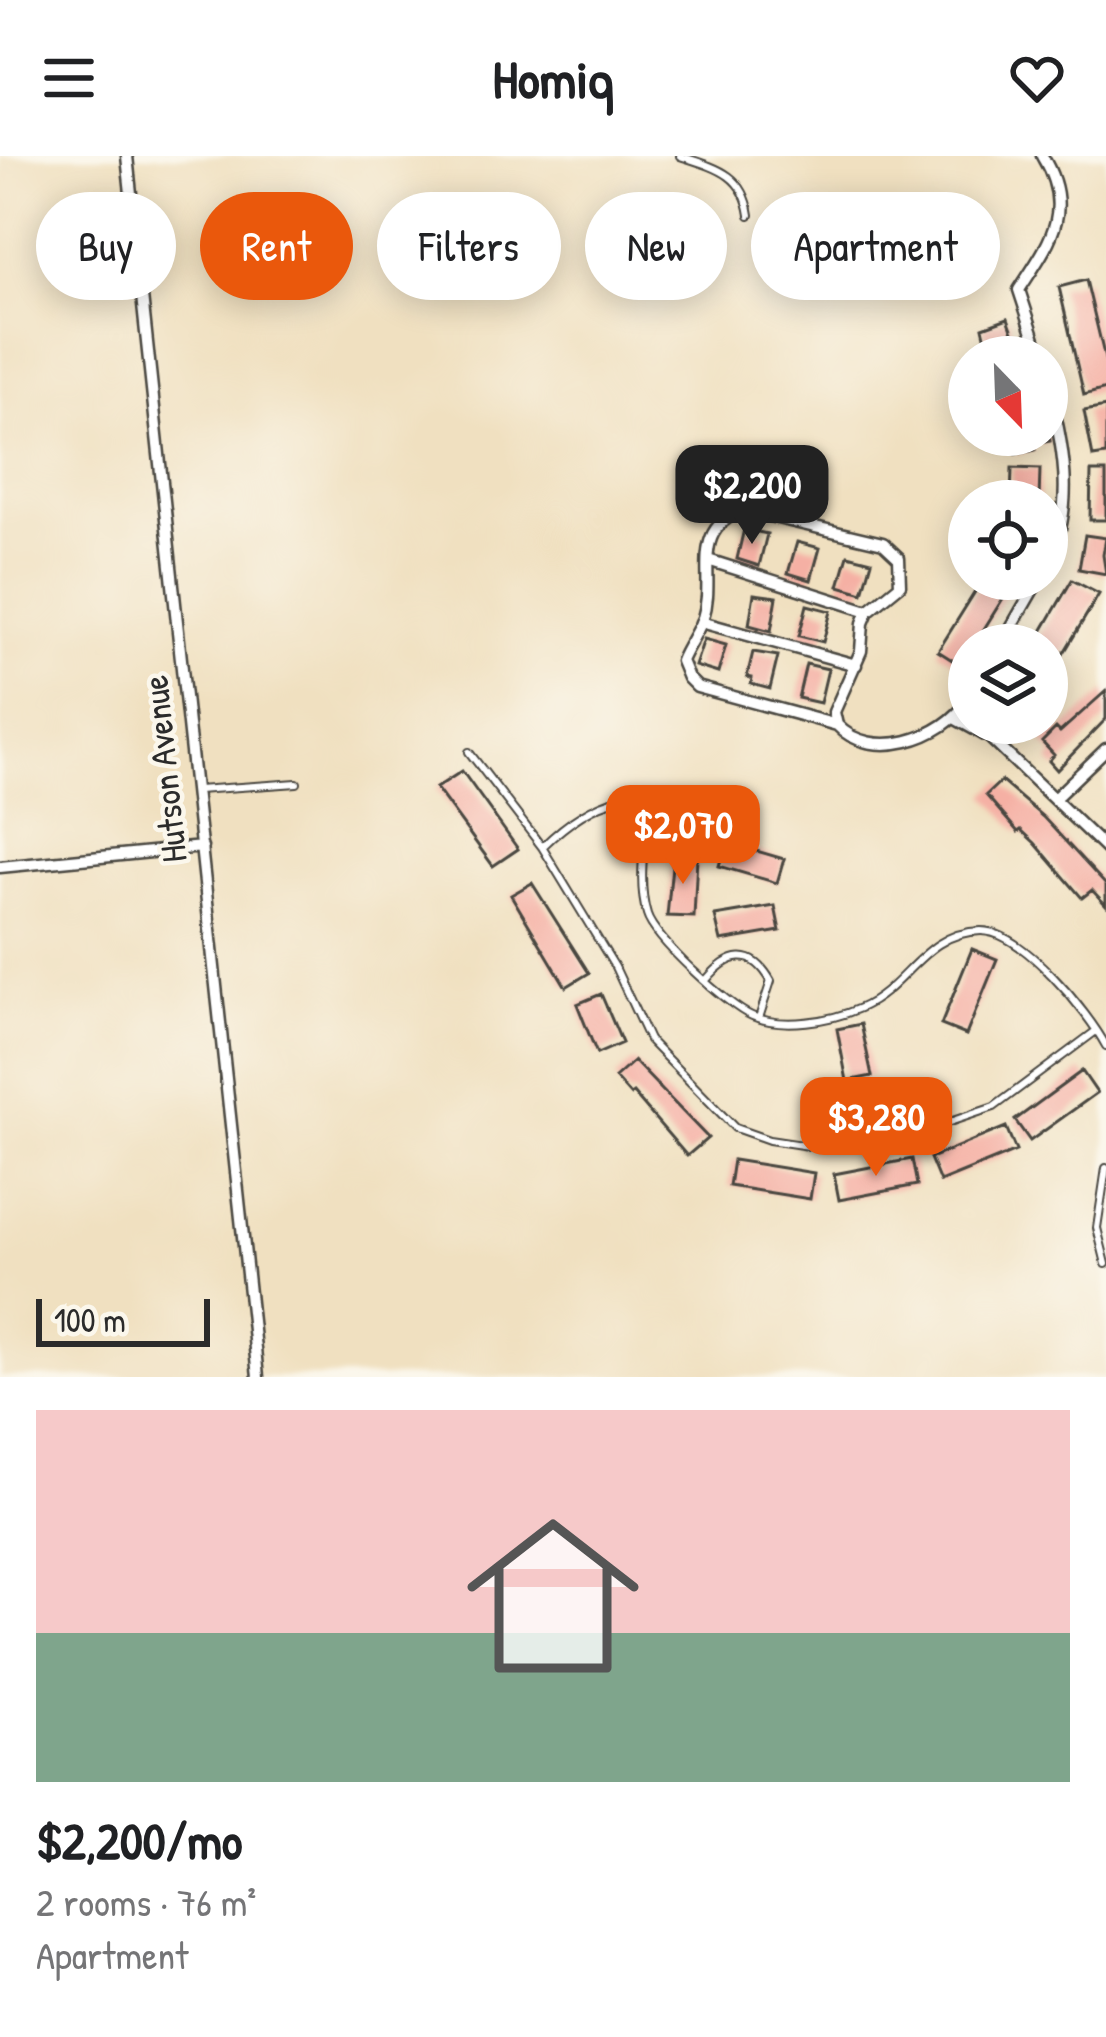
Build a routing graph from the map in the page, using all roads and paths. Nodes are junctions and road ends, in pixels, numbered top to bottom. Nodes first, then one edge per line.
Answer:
1 (127, 156) edge
2 (680, 156) edge
3 (1042, 156) edge
4 (750, 215) dead end
5 (1034, 336) edge
6 (708, 560) junction
7 (868, 611) junction
8 (700, 622) junction
9 (856, 665) junction
10 (948, 721) edge
11 (837, 725) junction
12 (998, 744) edge
13 (1106, 749) edge
14 (469, 752) dead end
15 (297, 784) dead end
16 (196, 790) junction
17 (648, 795) junction
18 (1056, 797) junction
19 (709, 814) dead end
20 (202, 847) junction
21 (542, 847) junction
22 (1106, 849) edge
23 (0, 867) edge
24 (705, 980) junction
25 (759, 1018) junction
26 (1096, 1031) junction
27 (1106, 1046) edge
28 (1106, 1168) edge
29 (1106, 1264) edge
30 (259, 1377) edge

1 - 16 street, Hutson Avenue
2 - 4 lane
3 - 5 street
6 - 7 street
6 - 7 street
6 - 8 street
7 - 9 street
8 - 9 street
8 - 11 street
9 - 11 street
10 - 11 street
12 - 18 street
13 - 18 street
14 - 21 lane
15 - 16 lane
16 - 20 street, Hutson Avenue
17 - 19 lane
17 - 21 lane
17 - 24 lane
18 - 22 street
20 - 23 street
20 - 30 street, Hutson Avenue
21 - 26 lane
24 - 25 lane
24 - 25 lane
25 - 26 lane
26 - 27 lane
28 - 29 lane

